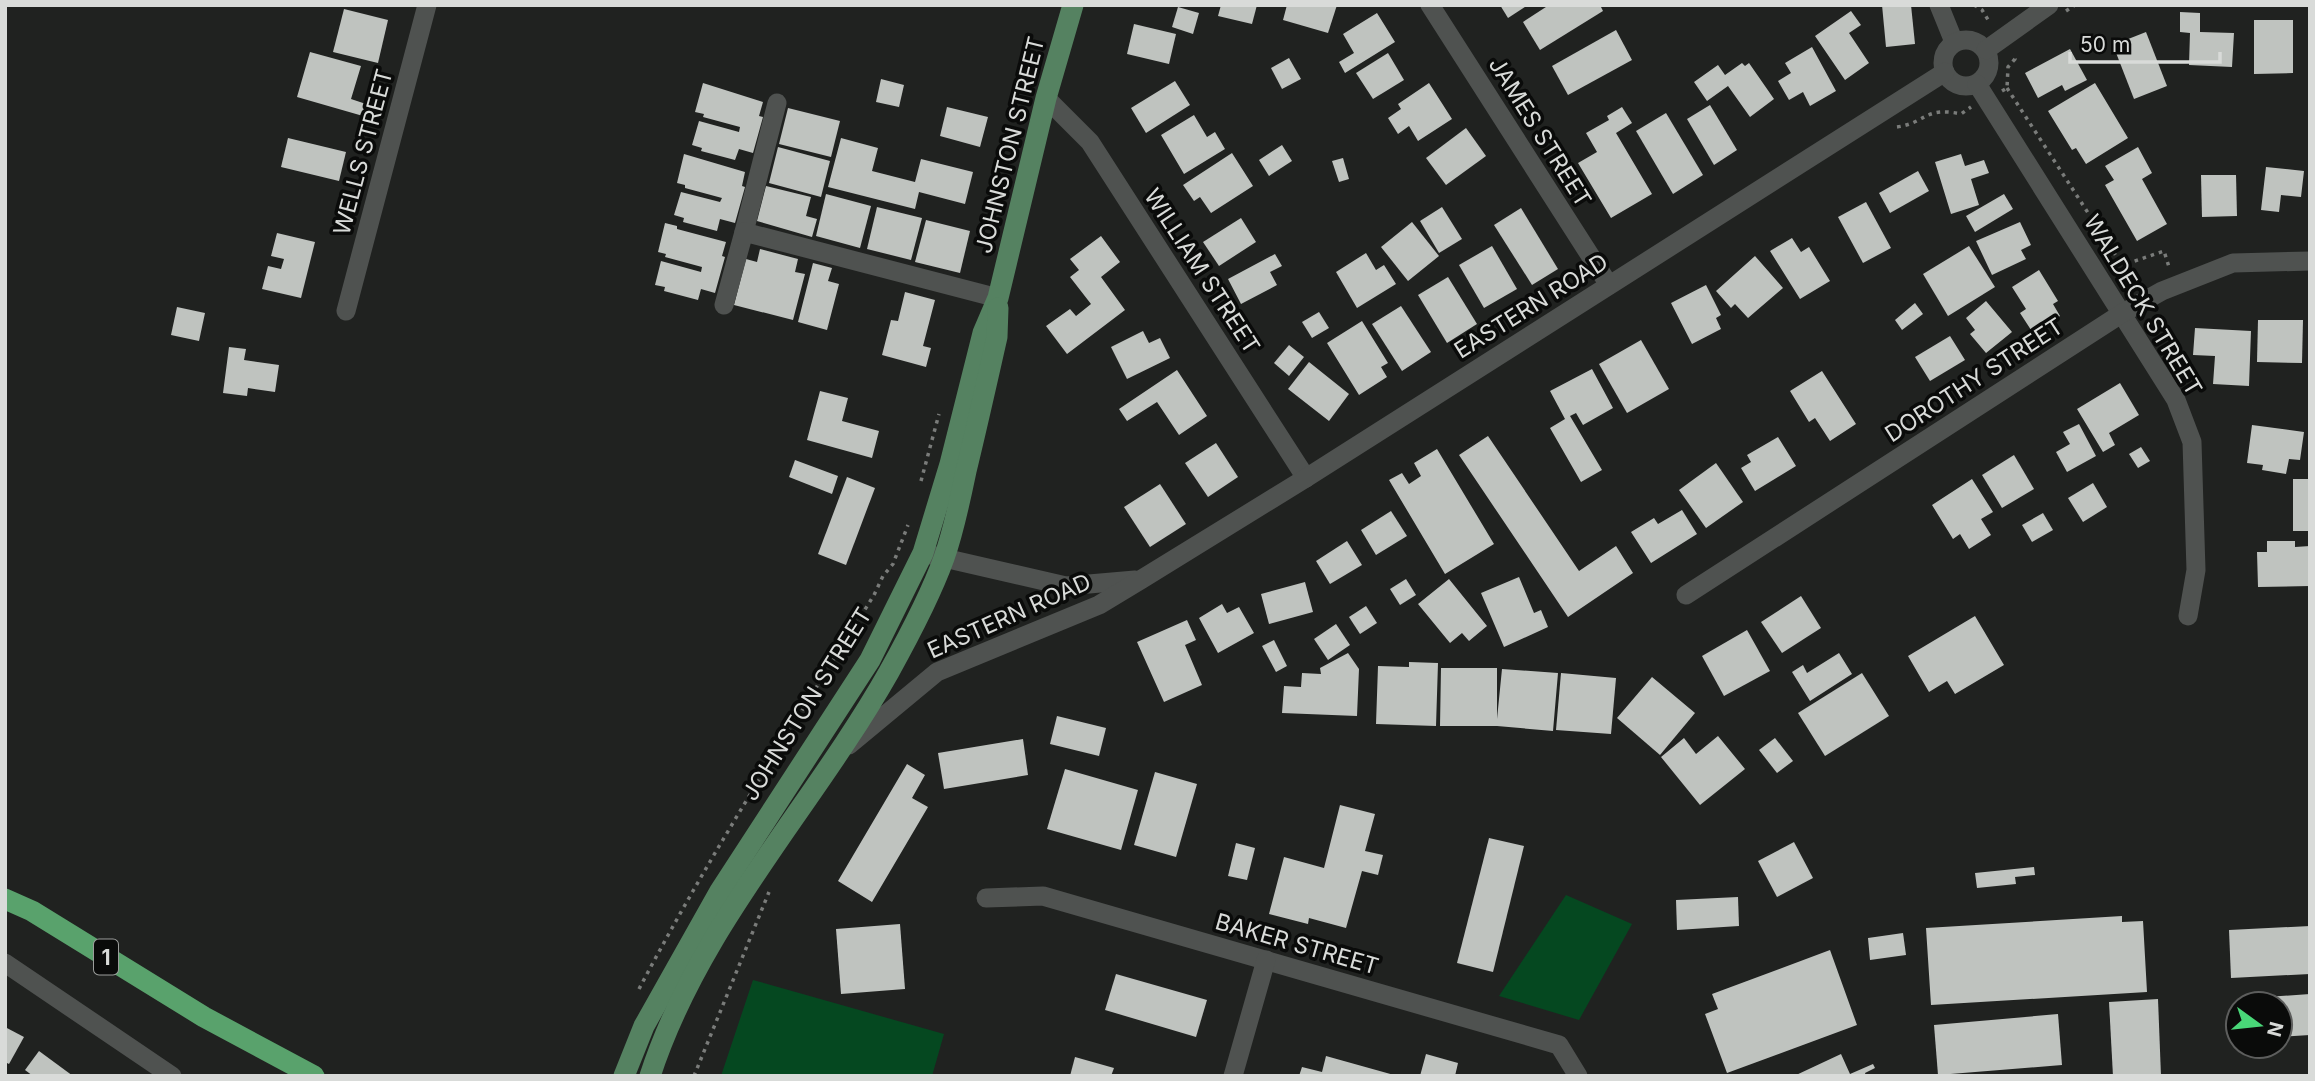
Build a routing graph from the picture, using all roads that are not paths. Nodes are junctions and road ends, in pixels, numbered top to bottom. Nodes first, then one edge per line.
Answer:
1 (427, 5) edge
2 (1073, 5) edge
3 (1430, 5) edge
4 (1939, 5) edge
5 (2049, 5) edge
6 (1955, 42) junction
7 (1986, 50) junction
8 (1945, 72) junction
9 (1977, 84) junction
10 (1046, 98) junction
11 (777, 103) dead end
12 (744, 232) junction
13 (2310, 261) edge
14 (1609, 285) junction
15 (998, 298) junction
16 (724, 305) dead end
17 (346, 311) dead end
18 (2121, 314) junction
19 (1306, 478) junction
20 (923, 553) junction
21 (944, 558) junction
22 (1142, 579) junction
23 (1686, 595) dead end
24 (2188, 616) dead end
25 (835, 757) junction
26 (986, 898) dead end
27 (5, 899) edge
28 (1266, 960) junction
29 (5, 963) edge
30 (204, 1017) junction
31 (1578, 1075) edge
32 (172, 1076) edge
33 (283, 1076) edge
34 (314, 1076) edge
35 (624, 1076) edge
36 (650, 1076) edge
37 (1233, 1076) edge

1 - 17 street, WELLS STREET
2 - 10 main road, JOHNSTON STREET
3 - 14 street, JAMES STREET
4 - 6 street
5 - 7 street
6 - 7 street
6 - 8 street
7 - 9 street
8 - 9 street
8 - 14 street, EASTERN ROAD
9 - 18 street, WALDECK STREET
10 - 15 main road, JOHNSTON STREET
10 - 19 street, WILLIAM STREET
11 - 12 street
12 - 15 street
12 - 16 street
13 - 18 street, DOROTHY STREET
14 - 19 street, EASTERN ROAD
15 - 20 main road, JOHNSTON STREET
15 - 21 main road, JOHNSTON STREET
18 - 23 street, DOROTHY STREET
18 - 24 street, WALDECK STREET
19 - 22 street, EASTERN ROAD
20 - 21 street, EASTERN ROAD
20 - 35 main road, JOHNSTON STREET
21 - 22 street, EASTERN ROAD
21 - 25 main road, JOHNSTON STREET
22 - 25 street, EASTERN ROAD
25 - 36 main road, JOHNSTON STREET
26 - 28 street, BAKER STREET
27 - 30 highway, 1
28 - 31 street, BAKER STREET
28 - 37 street
29 - 32 street
30 - 33 highway, 1
30 - 34 highway, 1

